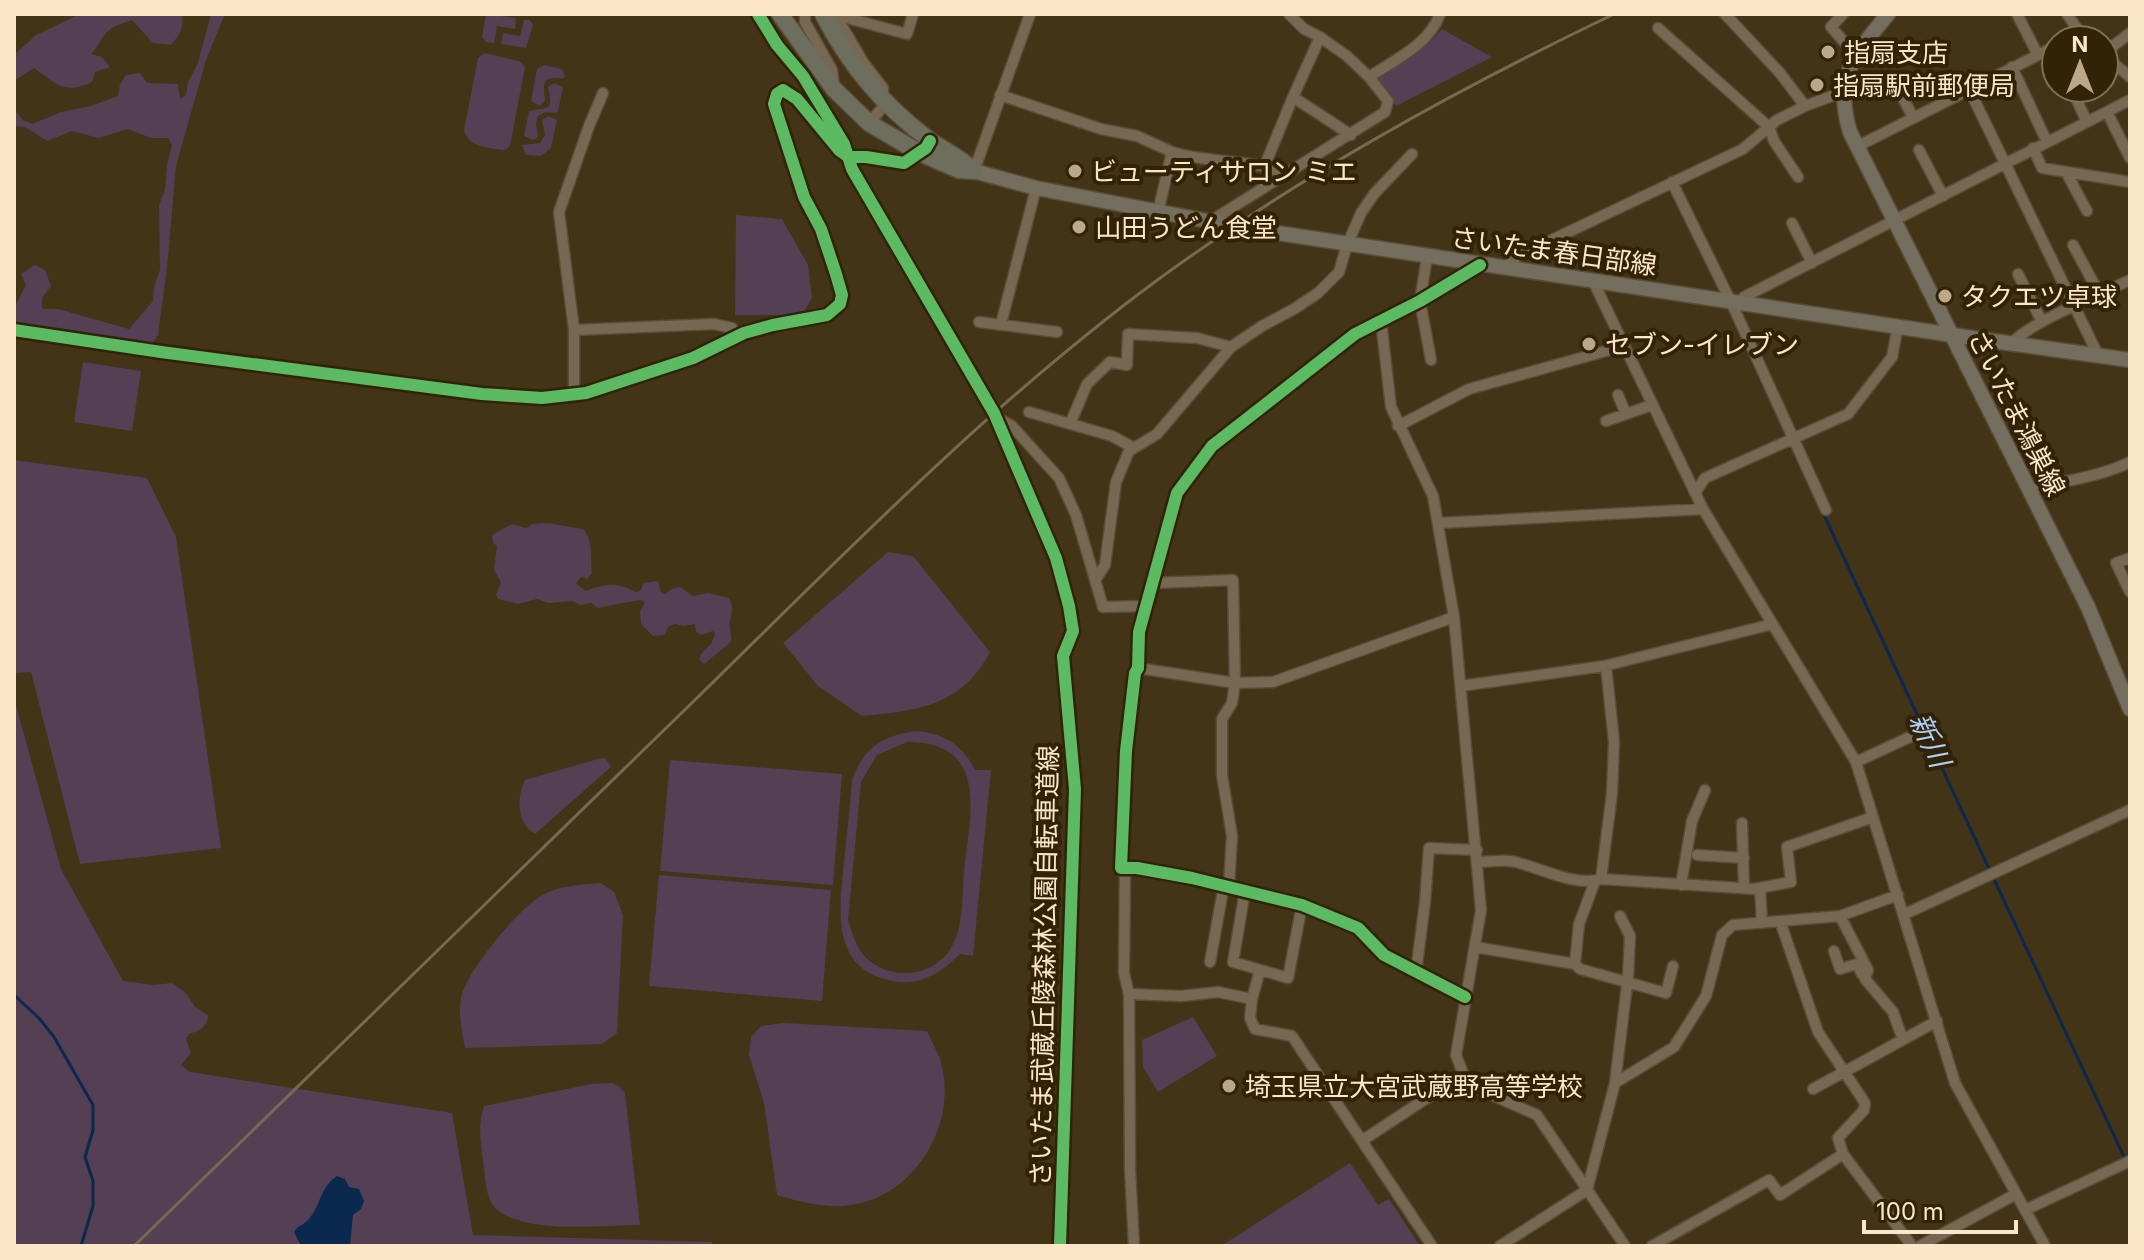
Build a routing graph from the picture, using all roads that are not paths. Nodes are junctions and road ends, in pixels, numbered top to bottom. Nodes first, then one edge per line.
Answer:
1 (780, 14) edge
2 (805, 14) edge
3 (913, 14) edge
4 (1030, 14) edge
5 (1289, 14) edge
6 (1440, 14) edge
7 (1725, 14) edge
8 (1843, 14) edge
9 (1888, 14) edge
10 (2017, 14) edge
11 (832, 16) edge
12 (1658, 28) dead end
13 (1320, 37) junction
14 (1855, 54) junction
15 (2038, 55) joint
16 (2012, 67) junction
17 (1369, 77) junction
18 (834, 89) junction
19 (1969, 89) junction
20 (1899, 91) dead end
21 (1843, 92) junction
22 (603, 93) dead end
23 (1000, 95) junction
24 (1293, 97) junction
25 (2130, 100) edge
26 (883, 102) junction
27 (2079, 104) edge
28 (1805, 106) junction
29 (2107, 112) junction
30 (1913, 117) junction
31 (2087, 122) junction
32 (869, 123) junction
33 (1769, 127) junction
34 (1351, 135) junction
35 (2047, 142) junction
36 (925, 147) junction
37 (1856, 147) junction
38 (2033, 148) junction
39 (1919, 150) dead end
40 (1172, 152) junction
41 (1412, 154) dead end
42 (2130, 158) edge
43 (2003, 163) junction
44 (1265, 165) junction
45 (974, 171) junction
46 (2066, 172) junction
47 (1286, 174) junction
48 (1798, 177) dead end
49 (1672, 182) junction
50 (2130, 182) edge
51 (1036, 188) junction
52 (1943, 196) junction
53 (2087, 211) dead end
54 (1158, 212) junction
55 (1893, 221) junction
56 (1209, 222) junction
57 (1792, 223) dead end
58 (1347, 245) junction
59 (2073, 245) dead end
60 (1427, 257) junction
61 (1812, 263) junction
62 (1480, 265) junction
63 (1504, 268) junction
64 (2018, 274) dead end
65 (2130, 280) edge
66 (1593, 281) junction
67 (2100, 295) junction
68 (1420, 301) junction
69 (1736, 303) junction
70 (2076, 306) junction
71 (1381, 321) junction
72 (979, 322) dead end
73 (2042, 322) junction
74 (1001, 324) junction
75 (1898, 326) junction
76 (14, 330) edge
77 (574, 330) junction
78 (1057, 332) dead end
79 (1951, 335) junction
80 (739, 336) junction
81 (2011, 344) junction
82 (1624, 346) junction
83 (1231, 347) junction
84 (2098, 355) junction
85 (1431, 360) dead end
86 (2130, 360) edge
87 (574, 395) junction
88 (1618, 395) dead end
89 (1652, 405) junction
90 (1029, 412) dead end
91 (1626, 414) junction
92 (996, 417) dead end
93 (1606, 421) dead end
94 (1070, 424) junction
95 (1398, 426) junction
96 (1793, 438) junction
97 (1134, 448) junction
98 (2130, 462) edge
99 (2031, 490) junction
100 (1695, 493) junction
101 (1703, 509) junction
102 (1826, 510) dead end
103 (1439, 523) junction
104 (2130, 558) edge
105 (1096, 579) junction
106 (1237, 579) dead end
107 (1153, 583) junction
108 (2130, 592) edge
109 (1147, 606) junction
110 (1454, 617) junction
111 (1773, 624) junction
112 (1606, 666) junction
113 (1138, 668) junction
114 (1238, 683) junction
115 (1461, 686) junction
116 (2130, 709) edge
117 (1925, 730) dead end
118 (1856, 762) junction
119 (1705, 790) dead end
120 (2130, 810) edge
121 (1873, 817) junction
122 (1742, 823) dead end
123 (1477, 850) junction
124 (1697, 855) dead end
125 (1744, 858) junction
126 (1478, 862) junction
127 (1125, 868) junction
128 (1598, 880) junction
129 (1681, 885) junction
130 (1227, 886) junction
131 (1744, 888) junction
132 (1760, 888) junction
133 (1245, 891) junction
134 (1898, 895) junction
135 (1302, 905) junction
136 (1905, 914) junction
137 (1620, 916) dead end
138 (1840, 916) junction
139 (1780, 921) junction
140 (1762, 923) junction
141 (1475, 947) junction
142 (1834, 951) dead end
143 (1210, 962) dead end
144 (1575, 964) junction
145 (1673, 966) dead end
146 (1260, 970) junction
147 (1416, 972) junction
148 (1865, 979) junction
149 (1627, 982) junction
150 (1129, 994) junction
151 (1465, 997) junction
152 (1252, 999) junction
153 (1937, 1021) junction
154 (1903, 1040) junction
155 (1844, 1072) junction
156 (1462, 1075) junction
157 (1615, 1083) junction
158 (1813, 1089) dead end
159 (1363, 1140) junction
160 (1843, 1154) junction
161 (2130, 1161) edge
162 (1587, 1190) junction
163 (2016, 1194) junction
164 (2025, 1210) junction
165 (1134, 1246) edge
166 (1432, 1246) edge
167 (1500, 1246) edge
168 (1625, 1246) edge
169 (1652, 1246) edge
170 (1912, 1246) edge
171 (1920, 1246) edge
172 (2045, 1246) edge

1 - 18 highway
2 - 18 street
3 - 11 street
4 - 23 street
5 - 13 street
6 - 17 street
7 - 28 street
8 - 14 street
9 - 14 main road, さいたま鴻巣線
10 - 15 street
11 - 26 highway
12 - 33 street
13 - 17 street
13 - 24 street
14 - 21 main road, さいたま鴻巣線
15 - 16 street
16 - 19 street
16 - 35 street
17 - 34 street
18 - 32 highway
19 - 30 street
19 - 43 street
20 - 30 street
21 - 28 street
21 - 37 main road, さいたま鴻巣線
22 - 77 street
23 - 40 street
23 - 45 street
24 - 34 street
24 - 44 street
25 - 29 street
26 - 32 street
26 - 36 highway
27 - 31 street
28 - 33 street
29 - 31 street
29 - 42 street
30 - 37 street
31 - 35 street
32 - 36 highway
33 - 48 street
33 - 49 street
34 - 47 street
35 - 38 street
36 - 45 highway
36 - 80 street
37 - 55 main road, さいたま鴻巣線
38 - 43 street
38 - 46 street
39 - 52 street
40 - 44 street
40 - 54 street
41 - 58 street
43 - 52 street
43 - 70 street
44 - 47 street
45 - 51 main road, さいたま春日部線
46 - 50 street
46 - 53 street
47 - 56 street
49 - 63 street
49 - 69 street
51 - 54 main road, さいたま春日部線
51 - 74 street
52 - 55 street
54 - 56 main road, さいたま春日部線
55 - 61 street
55 - 79 main road, さいたま鴻巣線
56 - 58 main road, さいたま春日部線
57 - 61 street
58 - 60 main road, さいたま春日部線
58 - 83 street
59 - 67 street
60 - 62 main road, さいたま春日部線
60 - 68 street
61 - 69 street
62 - 63 main road, さいたま春日部線
62 - 68 street
63 - 66 main road, さいたま春日部線
64 - 73 street
65 - 67 street
66 - 69 main road, さいたま春日部線
66 - 82 street
67 - 70 street
68 - 71 street
68 - 85 street
69 - 75 main road, さいたま春日部線
69 - 96 street
70 - 73 street
70 - 84 street
71 - 95 street
71 - 107 street
72 - 74 street
73 - 81 street
74 - 78 street
75 - 79 main road, さいたま春日部線
75 - 96 street
76 - 87 street
77 - 80 street
77 - 87 street
79 - 81 main road, さいたま春日部線
79 - 99 main road, さいたま鴻巣線
80 - 87 street
81 - 84 main road, さいたま春日部線
82 - 89 street
82 - 95 street
83 - 94 street
83 - 97 street
84 - 86 main road, さいたま春日部線
88 - 91 street
89 - 91 street
89 - 100 street
90 - 94 street
91 - 93 street
92 - 105 street
94 - 97 street
95 - 103 street
96 - 100 street
96 - 102 street
97 - 105 street
98 - 99 street
99 - 116 main road, さいたま鴻巣線
100 - 101 street
101 - 103 street
101 - 111 street
103 - 110 street
104 - 108 street
105 - 109 street
106 - 114 street
107 - 109 street
107 - 114 street
109 - 113 street
110 - 114 street
110 - 115 street
111 - 112 street
111 - 118 street
112 - 115 street
112 - 128 street
113 - 114 street
113 - 127 street
114 - 130 street
115 - 123 street
117 - 118 street
118 - 121 street
119 - 129 street
120 - 136 street
121 - 132 street
121 - 134 street
122 - 125 street
123 - 126 street
123 - 147 street
124 - 125 street
125 - 131 street
126 - 128 street
126 - 141 street
127 - 130 street
127 - 150 street
128 - 129 street
128 - 144 street
129 - 131 street
130 - 133 street
130 - 143 street
131 - 132 street
132 - 140 street
133 - 135 street
133 - 146 street
134 - 136 street
134 - 138 street
135 - 146 street
135 - 147 street
136 - 153 street
137 - 149 street
138 - 139 street
138 - 148 street
139 - 140 street
139 - 155 street
140 - 157 street
141 - 144 street
141 - 151 street
142 - 148 street
144 - 149 street
145 - 149 street
146 - 152 street
147 - 151 street
148 - 154 street
149 - 157 street
150 - 152 street
150 - 165 street
151 - 156 street
152 - 159 street
153 - 154 street
153 - 163 street
154 - 155 street
155 - 158 street
155 - 160 street
156 - 159 street
156 - 162 street
157 - 162 street
159 - 166 street
160 - 169 street
160 - 170 street
161 - 164 street
162 - 167 street
162 - 168 street
163 - 164 street
163 - 171 street
164 - 172 street

